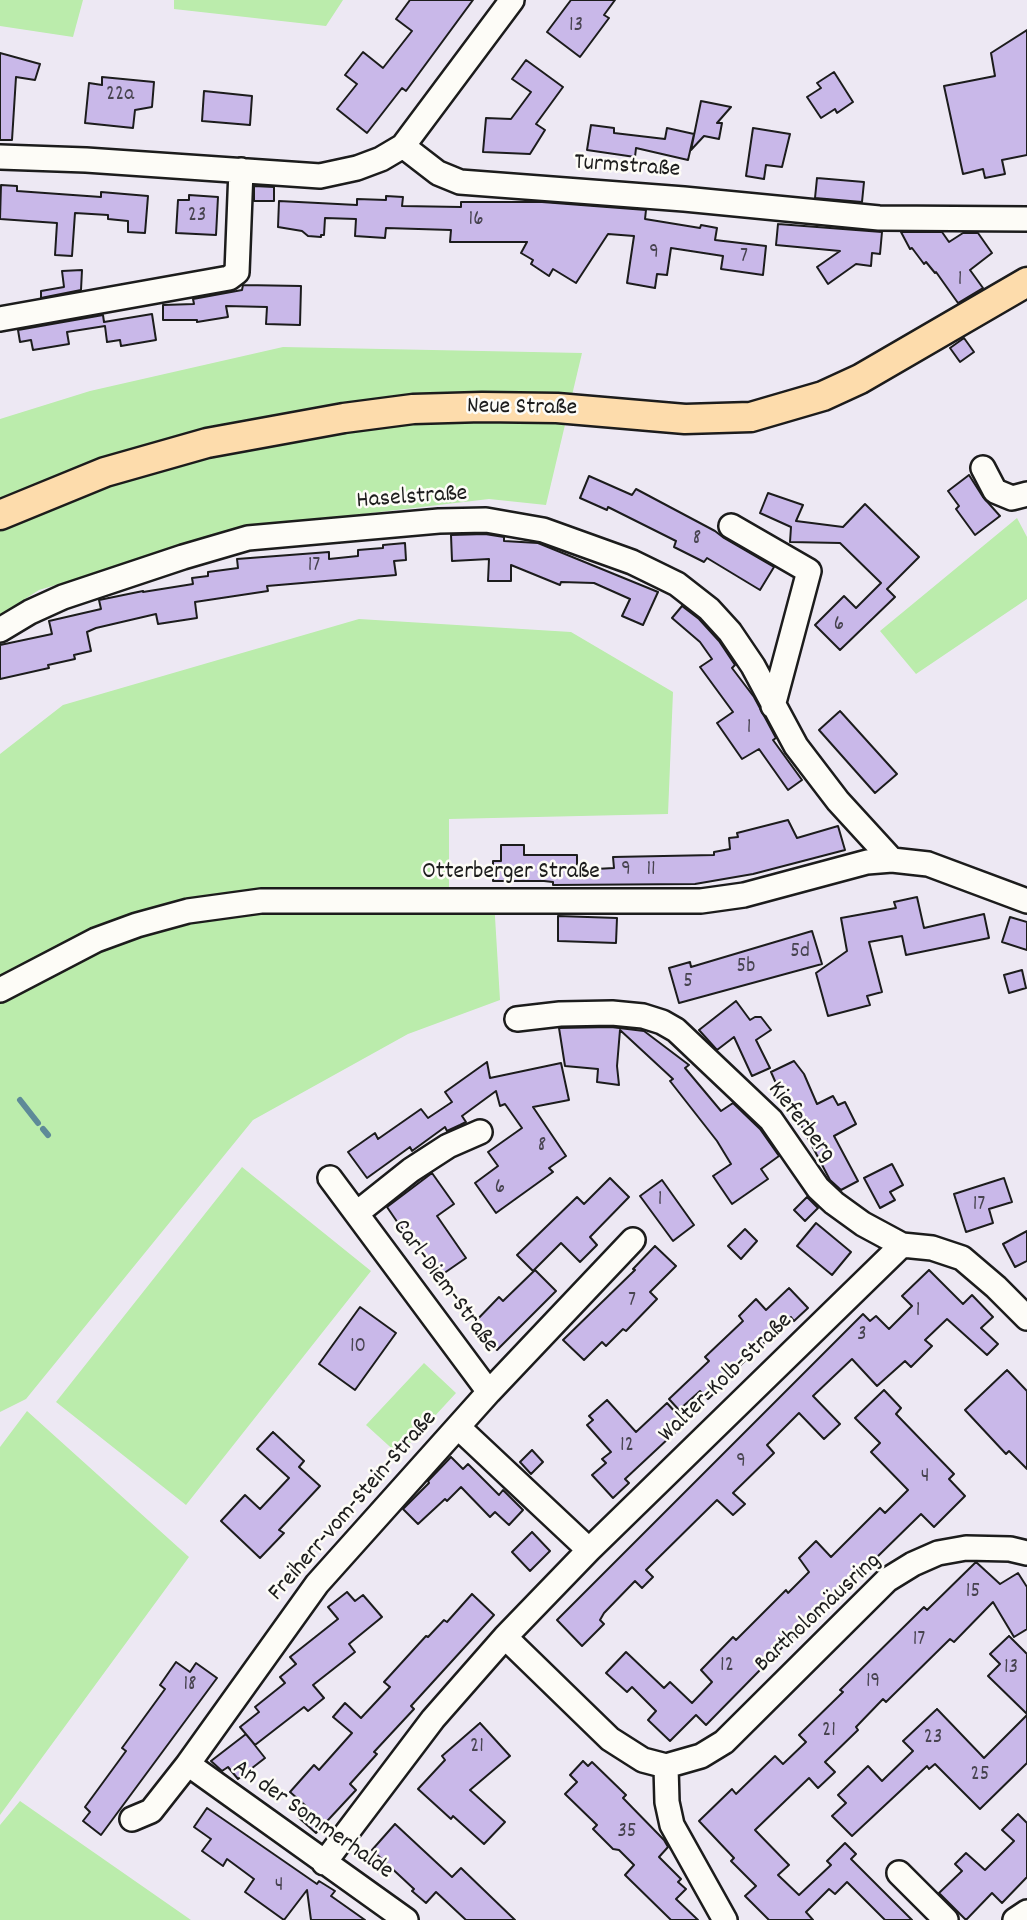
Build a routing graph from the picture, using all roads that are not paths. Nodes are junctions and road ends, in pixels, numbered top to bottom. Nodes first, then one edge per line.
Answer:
1 (512, 0) edge
2 (403, 146) junction
3 (0, 157) edge
4 (241, 170) junction
5 (1027, 219) edge
6 (1027, 282) edge
7 (0, 319) edge
8 (983, 468) dead end
9 (1027, 494) edge
10 (0, 515) edge
11 (731, 526) dead end
12 (0, 630) edge
13 (773, 706) junction
14 (892, 860) junction
15 (1027, 901) edge
16 (0, 990) edge
17 (517, 1019) dead end
18 (480, 1132) dead end
19 (330, 1178) dead end
20 (356, 1213) junction
21 (633, 1240) dead end
22 (902, 1245) junction
23 (1027, 1318) edge
24 (489, 1392) junction
25 (458, 1427) junction
26 (589, 1550) junction
27 (1027, 1553) edge
28 (505, 1637) junction
29 (188, 1764) junction
30 (666, 1766) junction
31 (132, 1819) dead end
32 (324, 1863) junction
33 (899, 1873) dead end
34 (1027, 1912) edge
35 (407, 1920) edge
36 (725, 1920) edge
37 (946, 1920) edge
38 (1015, 1920) edge

1 - 2 street
2 - 4 street
2 - 5 street, Turmstraße
3 - 4 street
4 - 7 street
6 - 10 main road, Neue Straße
8 - 9 street
11 - 13 street
12 - 13 street, Haselstraße
13 - 14 street, Haselstraße
14 - 15 street, Otterberger Straße
14 - 16 street, Otterberger Straße
17 - 22 street, Kieferberg
18 - 20 street, Carl-Diem-Straße
19 - 20 street, Carl-Diem-Straße
20 - 24 street, Carl-Diem-Straße
21 - 24 street, Freiherr-vom-Stein-Straße
22 - 23 street, Kieferberg
22 - 26 street, Walter-Kolb-Straße
24 - 25 street, Freiherr-vom-Stein-Straße
25 - 26 street
25 - 29 street, Freiherr-vom-Stein-Straße
26 - 28 street, Walter-Kolb-Straße
27 - 30 street, Bartholomäusring
28 - 30 street
28 - 32 street, Walter-Kolb-Straße
29 - 31 street, Freiherr-vom-Stein-Straße
29 - 32 street, An der Sommerhalde
30 - 36 street
32 - 35 street, An der Sommerhalde
33 - 37 street
34 - 38 street

